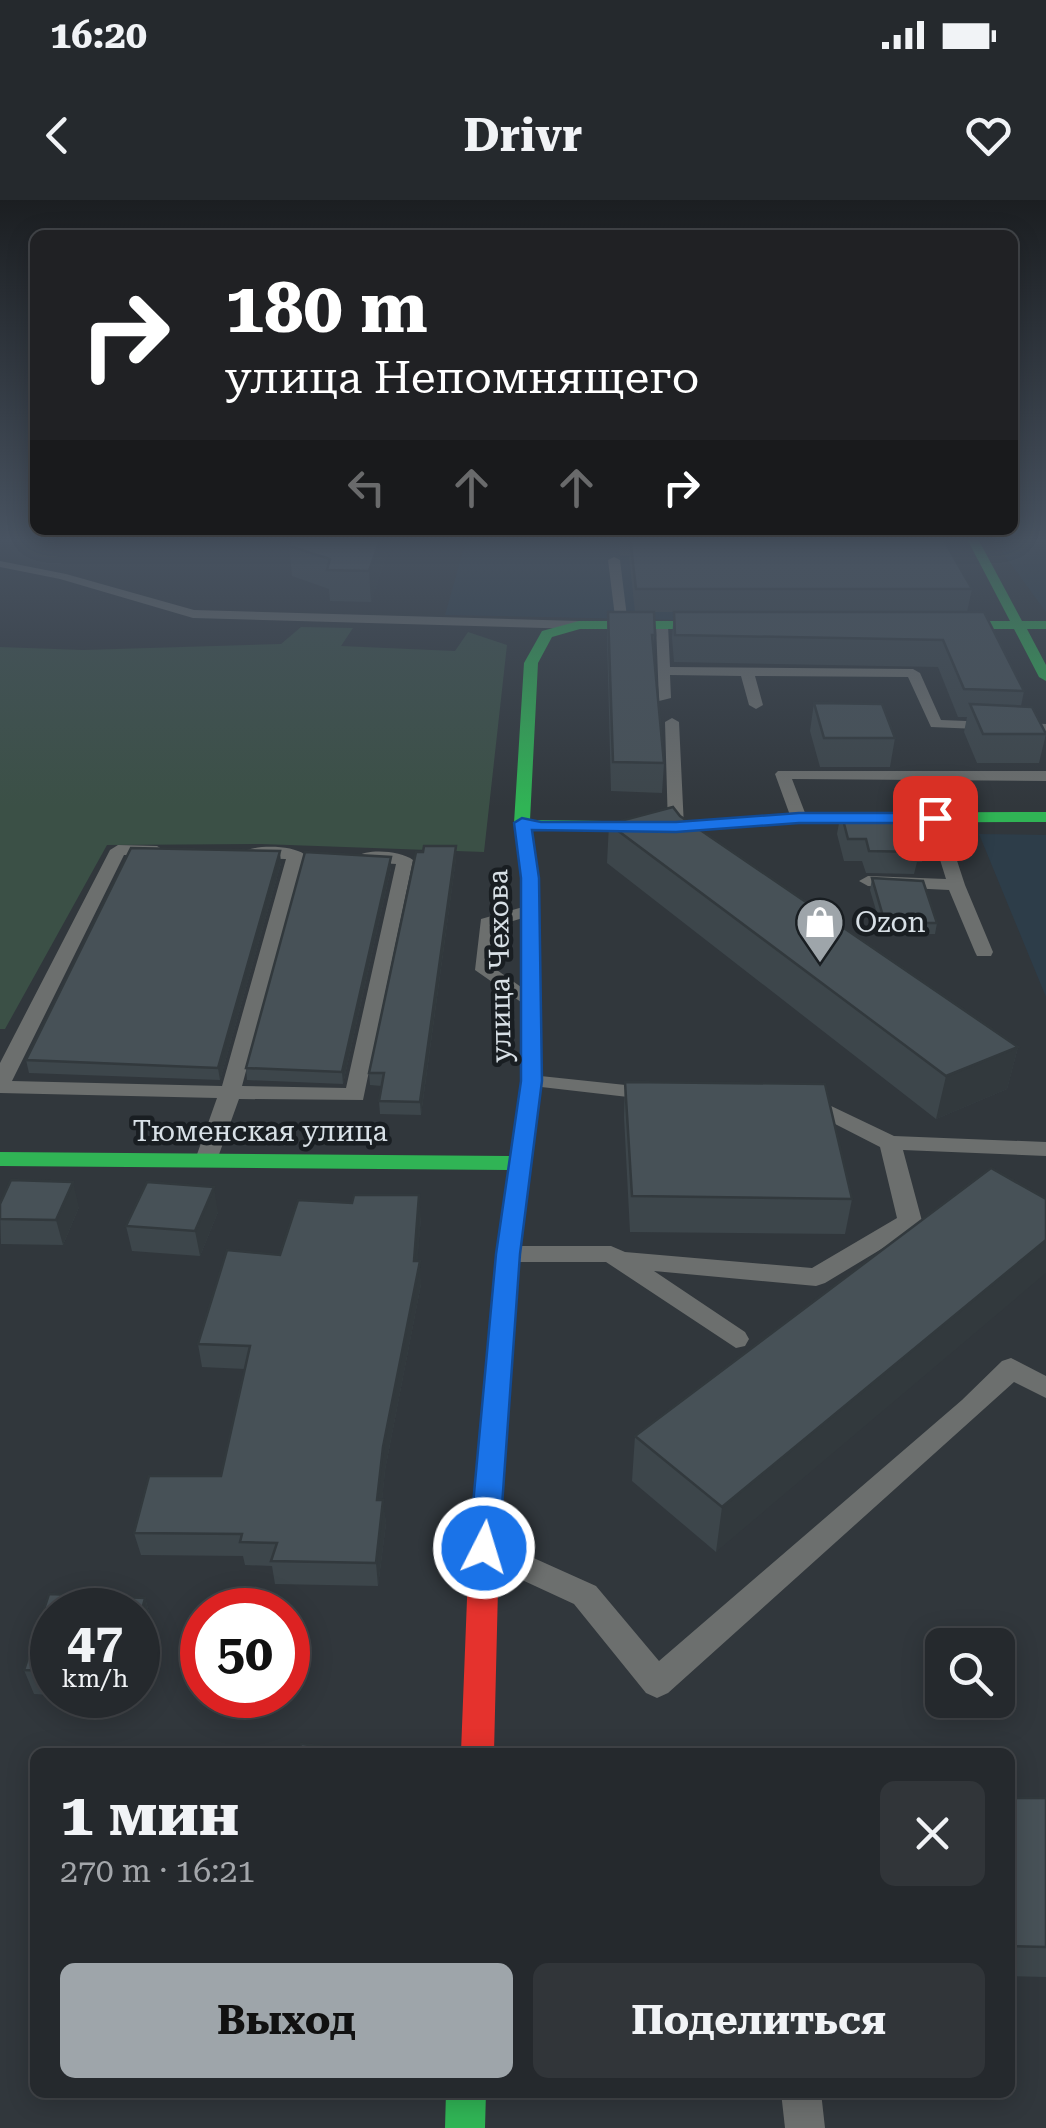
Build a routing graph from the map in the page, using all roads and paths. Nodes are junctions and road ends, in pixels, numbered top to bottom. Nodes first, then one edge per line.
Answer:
1 (572, 627) edge
2 (662, 627) edge
3 (1021, 627) edge
4 (666, 672) junction
5 (748, 672) junction
6 (1046, 677) edge
7 (664, 698) dead end
8 (756, 706) dead end
9 (672, 722) dead end
10 (1046, 728) edge
11 (1046, 776) edge
12 (1046, 817) edge
13 (799, 818) junction
14 (935, 818) junction
15 (522, 823) junction
16 (680, 837) junction
17 (178, 852) edge
18 (237, 853) edge
19 (351, 857) edge
20 (868, 881) edge
21 (956, 885) junction
22 (530, 910) junction
23 (984, 952) dead end
24 (531, 1004) junction
25 (532, 1081) junction
26 (0, 1085) edge
27 (230, 1094) junction
28 (673, 1096) edge
29 (791, 1099) edge
30 (890, 1143) junction
31 (1046, 1149) edge
32 (0, 1159) edge
33 (206, 1160) junction
34 (518, 1163) junction
35 (508, 1254) junction
36 (620, 1260) junction
37 (736, 1339) dead end
38 (1046, 1388) edge
39 (484, 1548) junction
40 (477, 1748) edge
41 (466, 2098) edge
42 (802, 2098) edge
43 (465, 2128) edge
44 (805, 2128) edge

1 - 15 main road, улица Чехова
2 - 4 lane
3 - 6 main road
4 - 5 lane
4 - 7 lane
5 - 8 lane
5 - 10 lane
9 - 16 lane
11 - 13 lane
12 - 14 main road
13 - 14 main road
13 - 16 main road
14 - 21 lane
15 - 16 main road
15 - 22 main road, улица Чехова
17 - 26 lane
18 - 27 lane
19 - 27 lane
20 - 21 lane
21 - 23 lane
22 - 24 main road, улица Чехова
22 - 24 lane
24 - 25 main road, улица Чехова
25 - 28 lane
25 - 34 main road, улица Чехова
26 - 27 lane
27 - 33 lane
29 - 30 lane
30 - 31 lane
30 - 36 lane
32 - 33 main road, Тюменская улица
33 - 34 main road, Тюменская улица
34 - 35 main road, улица Чехова
35 - 36 lane
35 - 39 main road, улица Чехова
36 - 37 lane
38 - 39 lane
39 - 40 main road, улица Чехова
41 - 43 main road
42 - 44 lane

